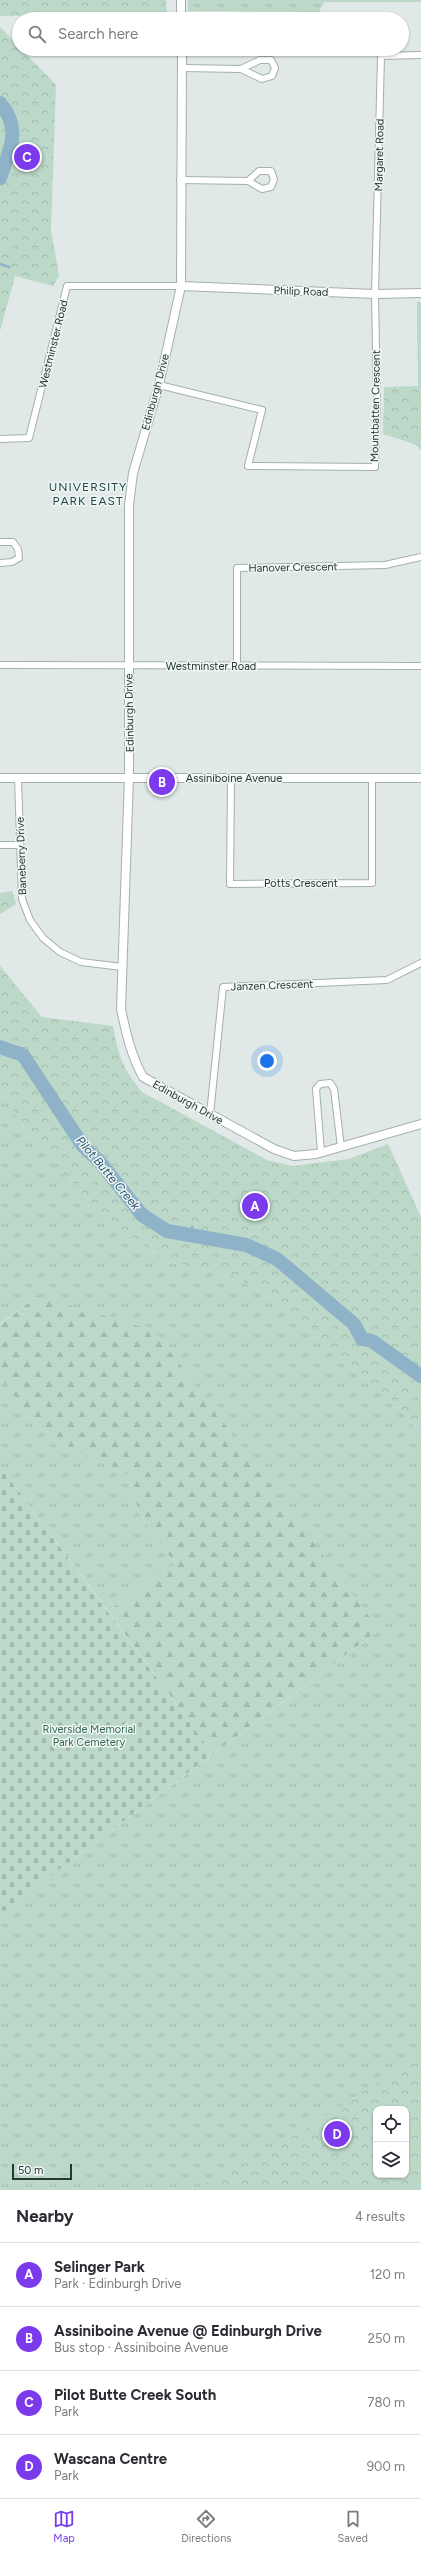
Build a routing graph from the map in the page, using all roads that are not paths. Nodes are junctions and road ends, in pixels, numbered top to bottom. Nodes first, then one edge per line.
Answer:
1 (181, 0) edge
2 (181, 12) edge
3 (409, 55) edge
4 (421, 55) edge
5 (182, 56) edge
6 (381, 56) edge
7 (182, 68) junction
8 (241, 69) junction
9 (180, 180) junction
10 (248, 181) dead end
11 (181, 286) junction
12 (421, 293) edge
13 (375, 294) junction
14 (159, 385) junction
15 (0, 439) edge
16 (0, 542) edge
17 (421, 556) edge
18 (0, 563) edge
19 (0, 665) edge
20 (128, 666) junction
21 (237, 666) junction
22 (421, 666) edge
23 (129, 777) junction
24 (0, 778) edge
25 (18, 778) junction
26 (372, 778) junction
27 (421, 778) edge
28 (231, 779) junction
29 (0, 845) edge
30 (20, 845) junction
31 (421, 963) edge
32 (122, 967) junction
33 (210, 1114) junction
34 (421, 1124) edge
35 (341, 1147) junction
36 (321, 1152) junction

1 - 2 street
3 - 4 street, Margaret Road
5 - 7 street, Edinburgh Drive
6 - 13 street, Margaret Road
7 - 8 street
7 - 9 street, Edinburgh Drive
8 - 8 street
9 - 10 street
9 - 11 street, Edinburgh Drive
11 - 13 street, Philip Road
11 - 14 street, Edinburgh Drive
11 - 15 street, Westminster Road
12 - 13 street, Philip Road
13 - 14 street, Mountbatten Crescent
14 - 20 street, Edinburgh Drive
16 - 18 street
17 - 21 street, Hanover Crescent
19 - 20 street, Westminster Road
20 - 21 street, Westminster Road
20 - 23 street, Edinburgh Drive
21 - 22 street, Westminster Road
23 - 25 street, Assiniboine Avenue
23 - 28 street, Assiniboine Avenue
23 - 32 street, Edinburgh Drive
24 - 25 street, Assiniboine Avenue
25 - 30 street, Baneberry Drive
26 - 27 street, Assiniboine Avenue
26 - 28 street, Assiniboine Avenue
26 - 28 street, Potts Crescent
29 - 30 street
30 - 32 street, Baneberry Drive
31 - 33 street, Janzen Crescent
32 - 33 street, Edinburgh Drive
33 - 36 street, Edinburgh Drive
34 - 35 street, Edinburgh Drive
35 - 36 street, Edinburgh Drive
35 - 36 street

